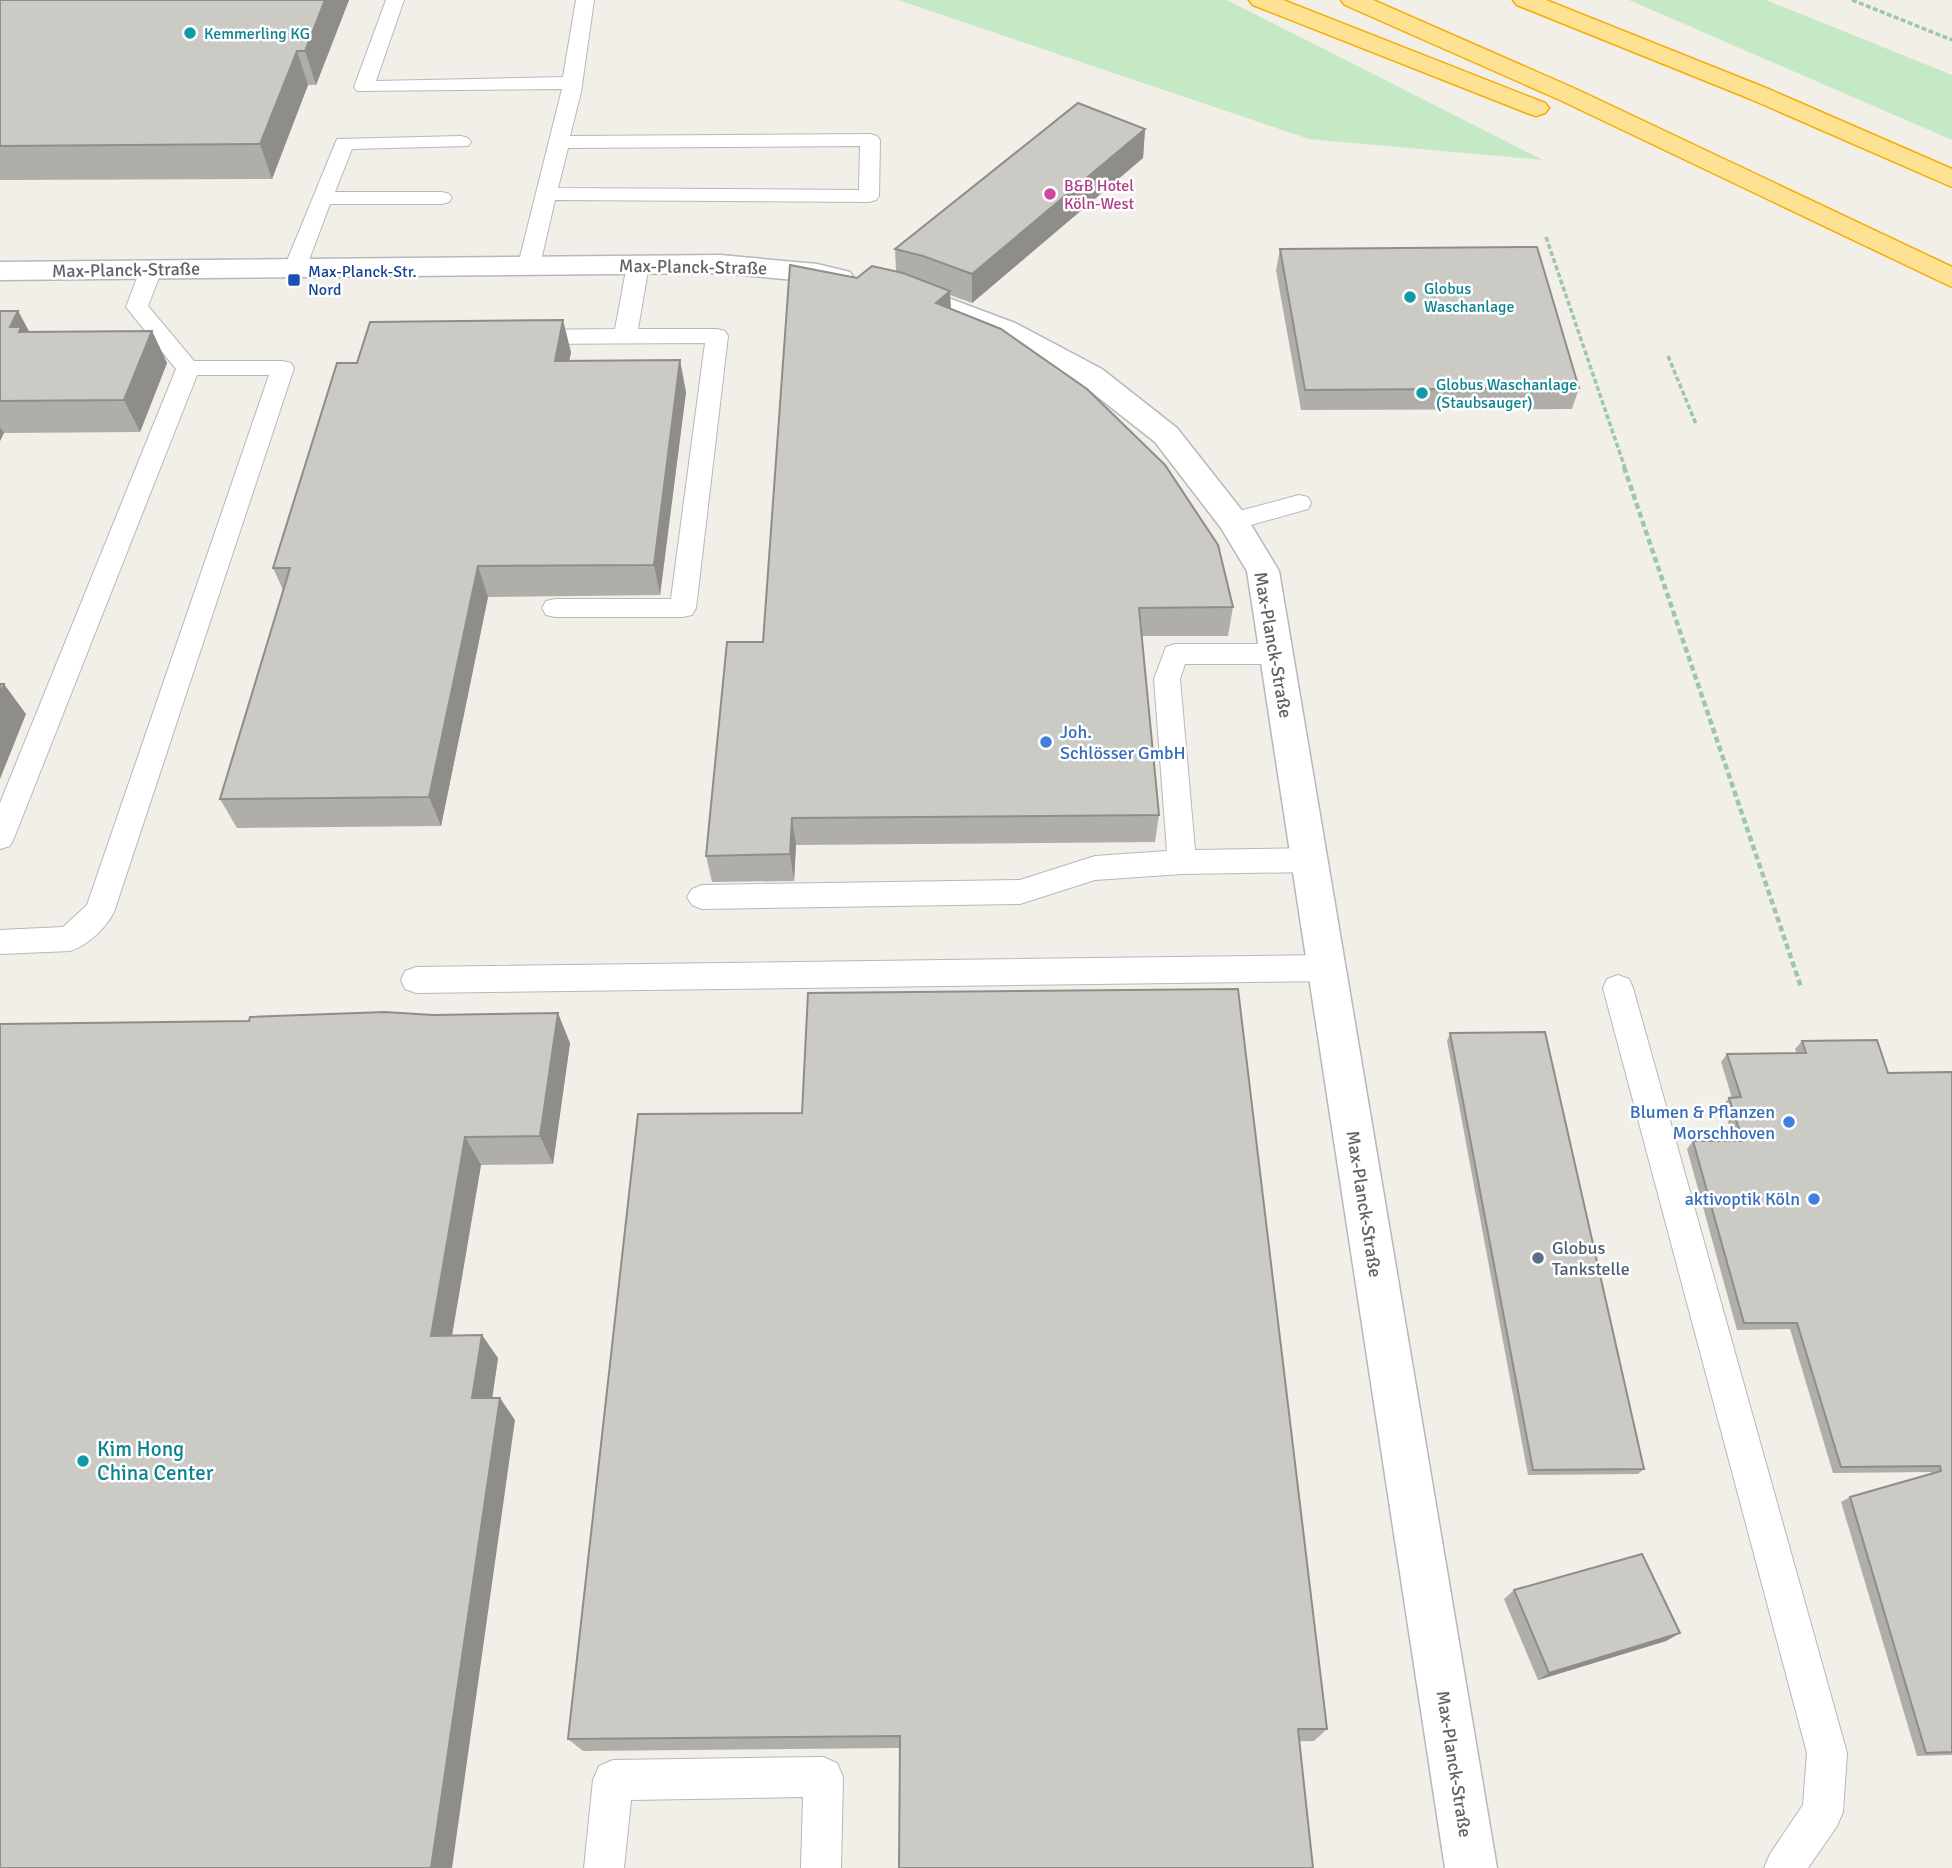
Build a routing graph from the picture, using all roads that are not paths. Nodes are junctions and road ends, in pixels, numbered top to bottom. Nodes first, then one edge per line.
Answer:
1 (396, 0) edge
2 (585, 0) edge
3 (1261, 0) edge
4 (1353, 0) edge
5 (1525, 0) edge
6 (572, 83) junction
7 (461, 142) dead end
8 (559, 142) junction
9 (1952, 179) edge
10 (547, 194) junction
11 (322, 198) junction
12 (442, 198) dead end
13 (1840, 225) junction
14 (529, 265) junction
15 (638, 265) junction
16 (295, 268) junction
17 (151, 270) junction
18 (0, 271) edge
19 (1952, 278) edge
20 (625, 336) junction
21 (506, 337) edge
22 (188, 368) junction
23 (1299, 503) dead end
24 (1233, 521) junction
25 (555, 608) edge
26 (1276, 654) junction
27 (0, 838) edge
28 (1310, 860) junction
29 (1182, 862) junction
30 (702, 897) dead end
31 (0, 942) edge
32 (1327, 968) junction
33 (416, 980) dead end
34 (1618, 988) dead end
35 (604, 1868) edge
36 (821, 1868) edge
37 (1471, 1868) edge
38 (1784, 1868) edge

1 - 6 lane
2 - 6 lane
3 - 13 highway
4 - 13 highway
5 - 9 highway
6 - 8 lane
7 - 11 lane
8 - 10 lane
8 - 10 lane
10 - 14 lane
11 - 12 lane
11 - 16 lane
13 - 19 highway
14 - 15 street, Max-Planck-Straße
14 - 16 street, Max-Planck-Straße
15 - 20 lane
15 - 24 street, Max-Planck-Straße
16 - 17 street, Max-Planck-Straße
17 - 18 street, Max-Planck-Straße
17 - 22 lane
20 - 21 lane
20 - 25 lane
22 - 27 lane
22 - 31 lane
23 - 24 lane
24 - 26 street, Max-Planck-Straße
26 - 28 street, Max-Planck-Straße
26 - 29 lane
28 - 29 lane
28 - 32 street, Max-Planck-Straße
29 - 30 lane
32 - 33 lane
32 - 37 street, Max-Planck-Straße
34 - 38 lane
35 - 36 lane

